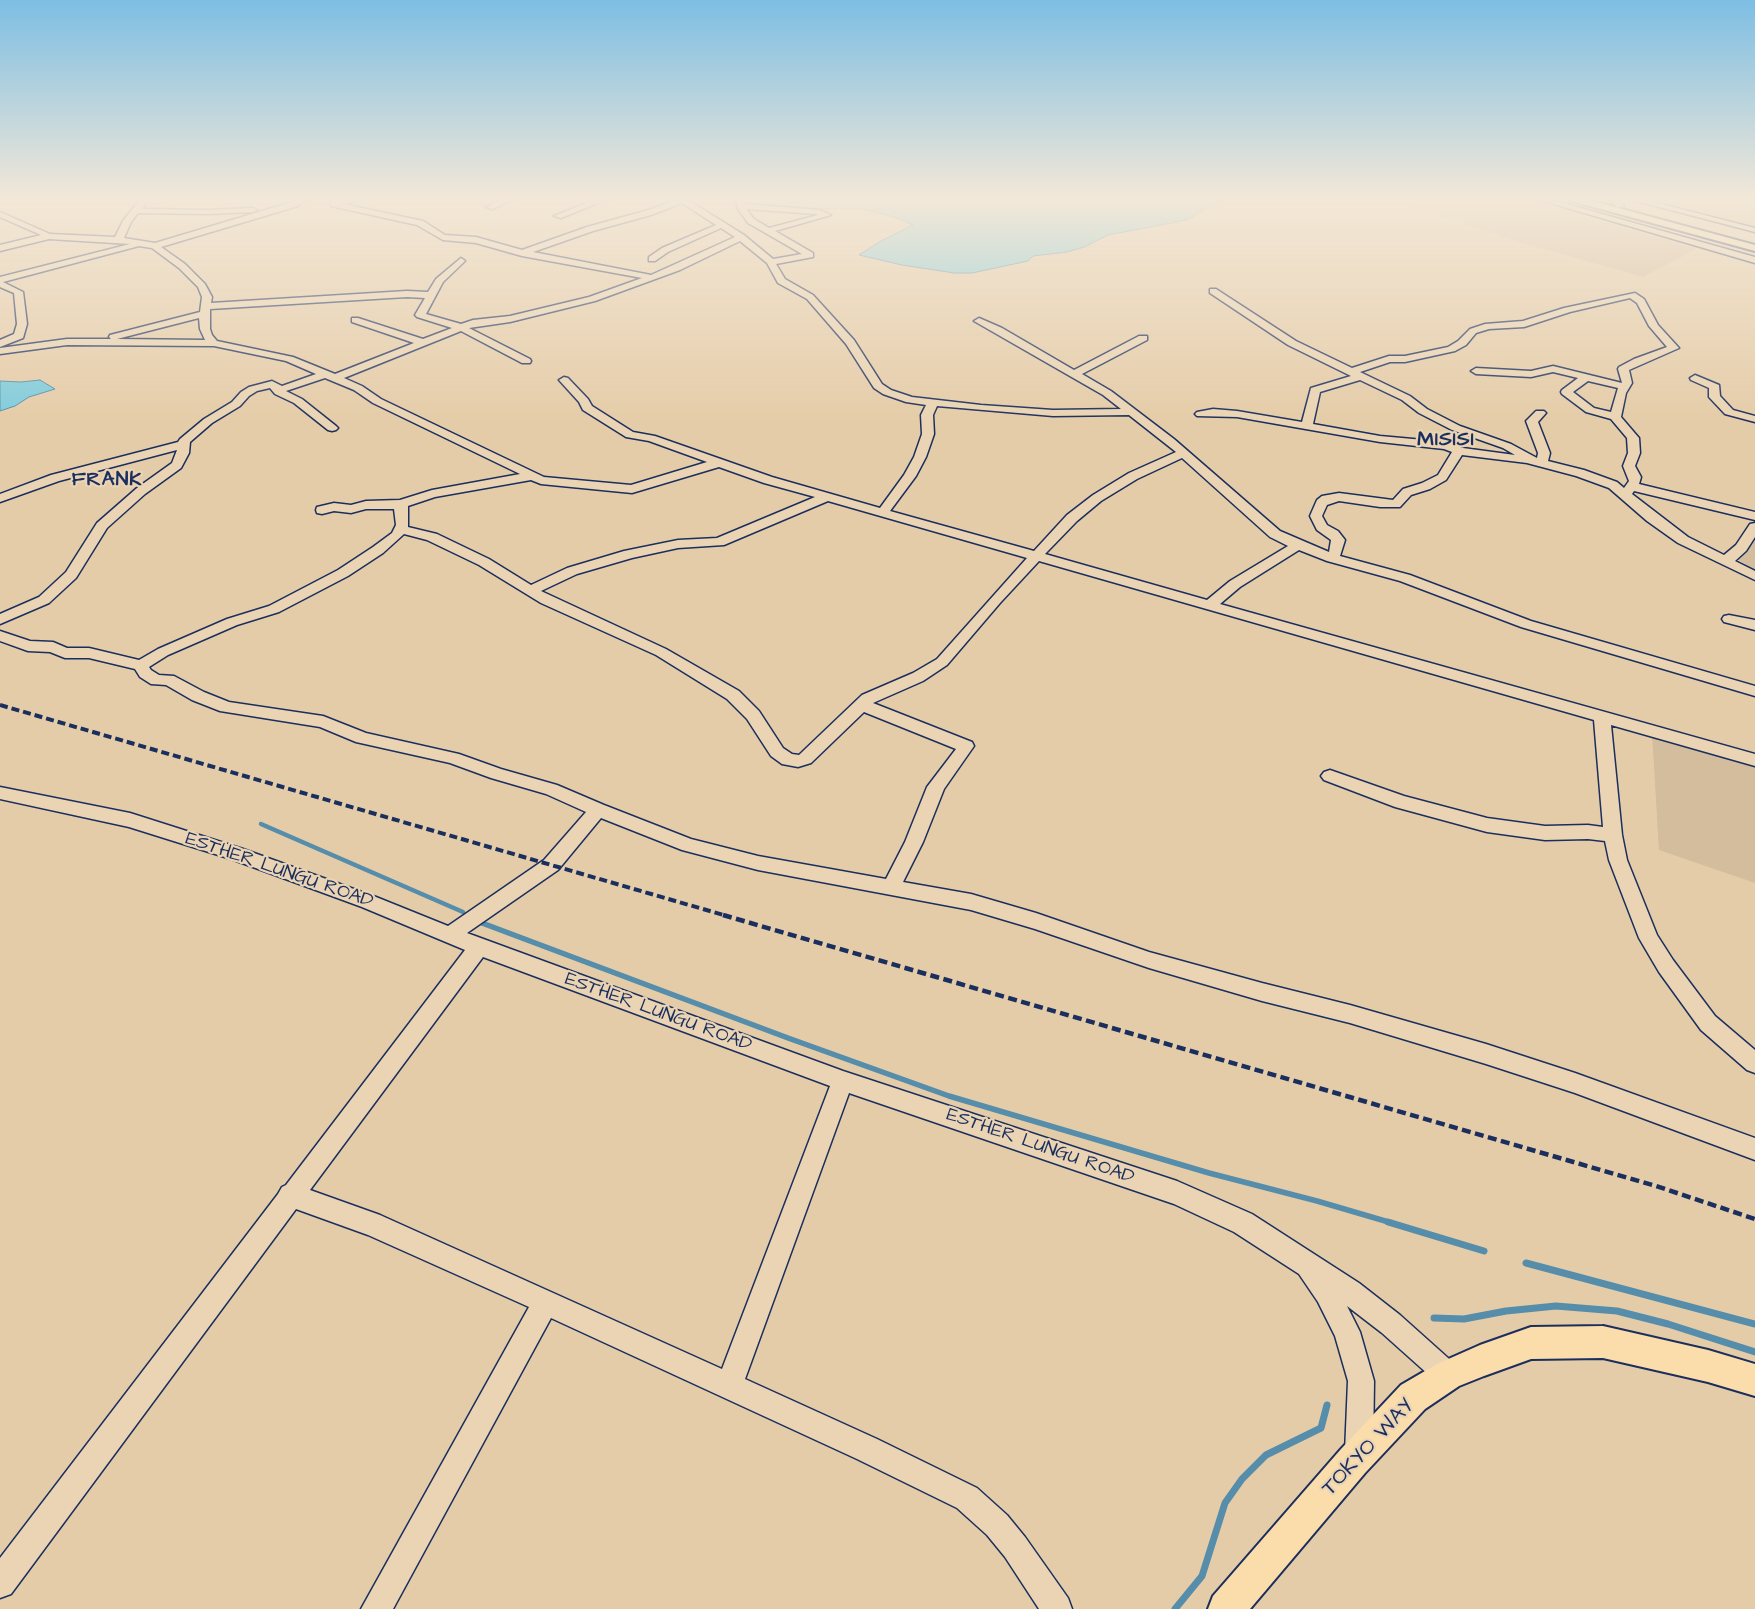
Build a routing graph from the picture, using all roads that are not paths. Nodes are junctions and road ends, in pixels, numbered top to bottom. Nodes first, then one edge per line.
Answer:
1 (33, 273) edge
2 (189, 273) edge
3 (448, 273) edge
4 (630, 273) edge
5 (663, 273) edge
6 (777, 273) edge
7 (652, 278) junction
8 (0, 282) edge
9 (1213, 291) dead end
10 (431, 295) junction
11 (204, 310) junction
12 (355, 320) dead end
13 (979, 321) dead end
14 (460, 327) junction
15 (1143, 338) dead end
16 (421, 342) junction
17 (93, 343) junction
18 (214, 343) junction
19 (0, 344) edge
20 (0, 351) edge
21 (526, 361) dead end
22 (1476, 371) dead end
23 (1357, 373) junction
24 (1074, 374) junction
25 (330, 376) junction
26 (1586, 378) junction
27 (1695, 378) dead end
28 (564, 380) dead end
29 (1626, 387) junction
30 (279, 390) junction
31 (933, 403) junction
32 (1131, 412) junction
33 (1540, 413) dead end
34 (1201, 414) dead end
35 (1615, 417) junction
36 (1755, 419) edge
37 (1306, 426) junction
38 (332, 428) dead end
39 (182, 445) junction
40 (1461, 451) junction
41 (1184, 453) junction
42 (1536, 462) junction
43 (718, 463) junction
44 (531, 476) junction
45 (1628, 490) junction
46 (0, 498) edge
47 (826, 498) junction
48 (402, 504) junction
49 (322, 510) dead end
50 (882, 513) junction
51 (1755, 516) edge
52 (1755, 527) edge
53 (402, 529) junction
54 (1298, 545) junction
55 (1036, 555) junction
56 (1332, 558) junction
57 (1726, 561) junction
58 (1755, 576) edge
59 (530, 591) junction
60 (1210, 605) junction
61 (1730, 619) dead end
62 (0, 620) edge
63 (1755, 625) edge
64 (0, 636) edge
65 (141, 665) junction
66 (1755, 691) edge
67 (862, 705) junction
68 (1602, 718) junction
69 (1755, 760) edge
70 (1330, 776) dead end
71 (0, 793) edge
72 (598, 810) junction
73 (1613, 835) junction
74 (892, 886) junction
75 (451, 934) junction
76 (479, 947) junction
77 (1755, 1063) edge
78 (843, 1081) junction
79 (1755, 1149) edge
80 (290, 1195) junction
81 (1304, 1262) junction
82 (546, 1302) junction
83 (1448, 1375) junction
84 (1755, 1380) edge
85 (729, 1386) junction
86 (1359, 1455) junction
87 (0, 1583) edge
88 (376, 1609) edge
89 (1057, 1609) edge
90 (1226, 1609) edge

1 - 8 street
2 - 11 street
3 - 10 street
4 - 7 street
5 - 7 street
6 - 31 street
7 - 14 street
8 - 19 street
9 - 23 street
10 - 11 street
10 - 14 street
11 - 17 street
11 - 18 street
12 - 16 street
13 - 24 street
14 - 16 street
14 - 21 street
15 - 24 street
16 - 25 street
17 - 18 street
17 - 20 street
18 - 25 street
22 - 26 street
23 - 29 street
23 - 37 street
23 - 42 street
24 - 32 street
25 - 30 street
25 - 44 street
26 - 29 street
26 - 35 street
27 - 36 street
28 - 43 street
29 - 35 street
30 - 38 street
30 - 39 street
31 - 32 street
31 - 50 street
32 - 41 street
33 - 42 street
34 - 37 street
35 - 45 street
37 - 40 street
39 - 46 street
39 - 62 street
40 - 42 street
40 - 56 street
41 - 54 street
41 - 55 street
42 - 45 street
43 - 44 street
43 - 47 street
44 - 48 street
45 - 51 street
45 - 57 street
47 - 50 street
47 - 59 street
48 - 49 street
48 - 53 street
50 - 55 street
52 - 57 street
53 - 59 street
53 - 65 street
54 - 56 street
54 - 60 street
55 - 60 street
55 - 67 street
56 - 66 street
57 - 58 street
59 - 67 street
60 - 68 street
61 - 63 street
64 - 65 street
65 - 72 street
67 - 74 street
68 - 69 street
68 - 73 street
70 - 73 street
71 - 75 street, ESTHER LUNGU ROAD
72 - 74 street
72 - 75 street
73 - 77 street
74 - 79 street
75 - 76 street, ESTHER LUNGU ROAD
76 - 78 street, ESTHER LUNGU ROAD
76 - 80 street
78 - 81 street, ESTHER LUNGU ROAD
78 - 85 street
80 - 82 street
80 - 87 street
81 - 83 street, ESTHER LUNGU ROAD
81 - 86 street, ESTHER LUNGU ROAD
82 - 85 street
82 - 88 street
83 - 84 main road, TOKYO WAY
83 - 86 main road, TOKYO WAY
85 - 89 street
86 - 90 main road, TOKYO WAY

